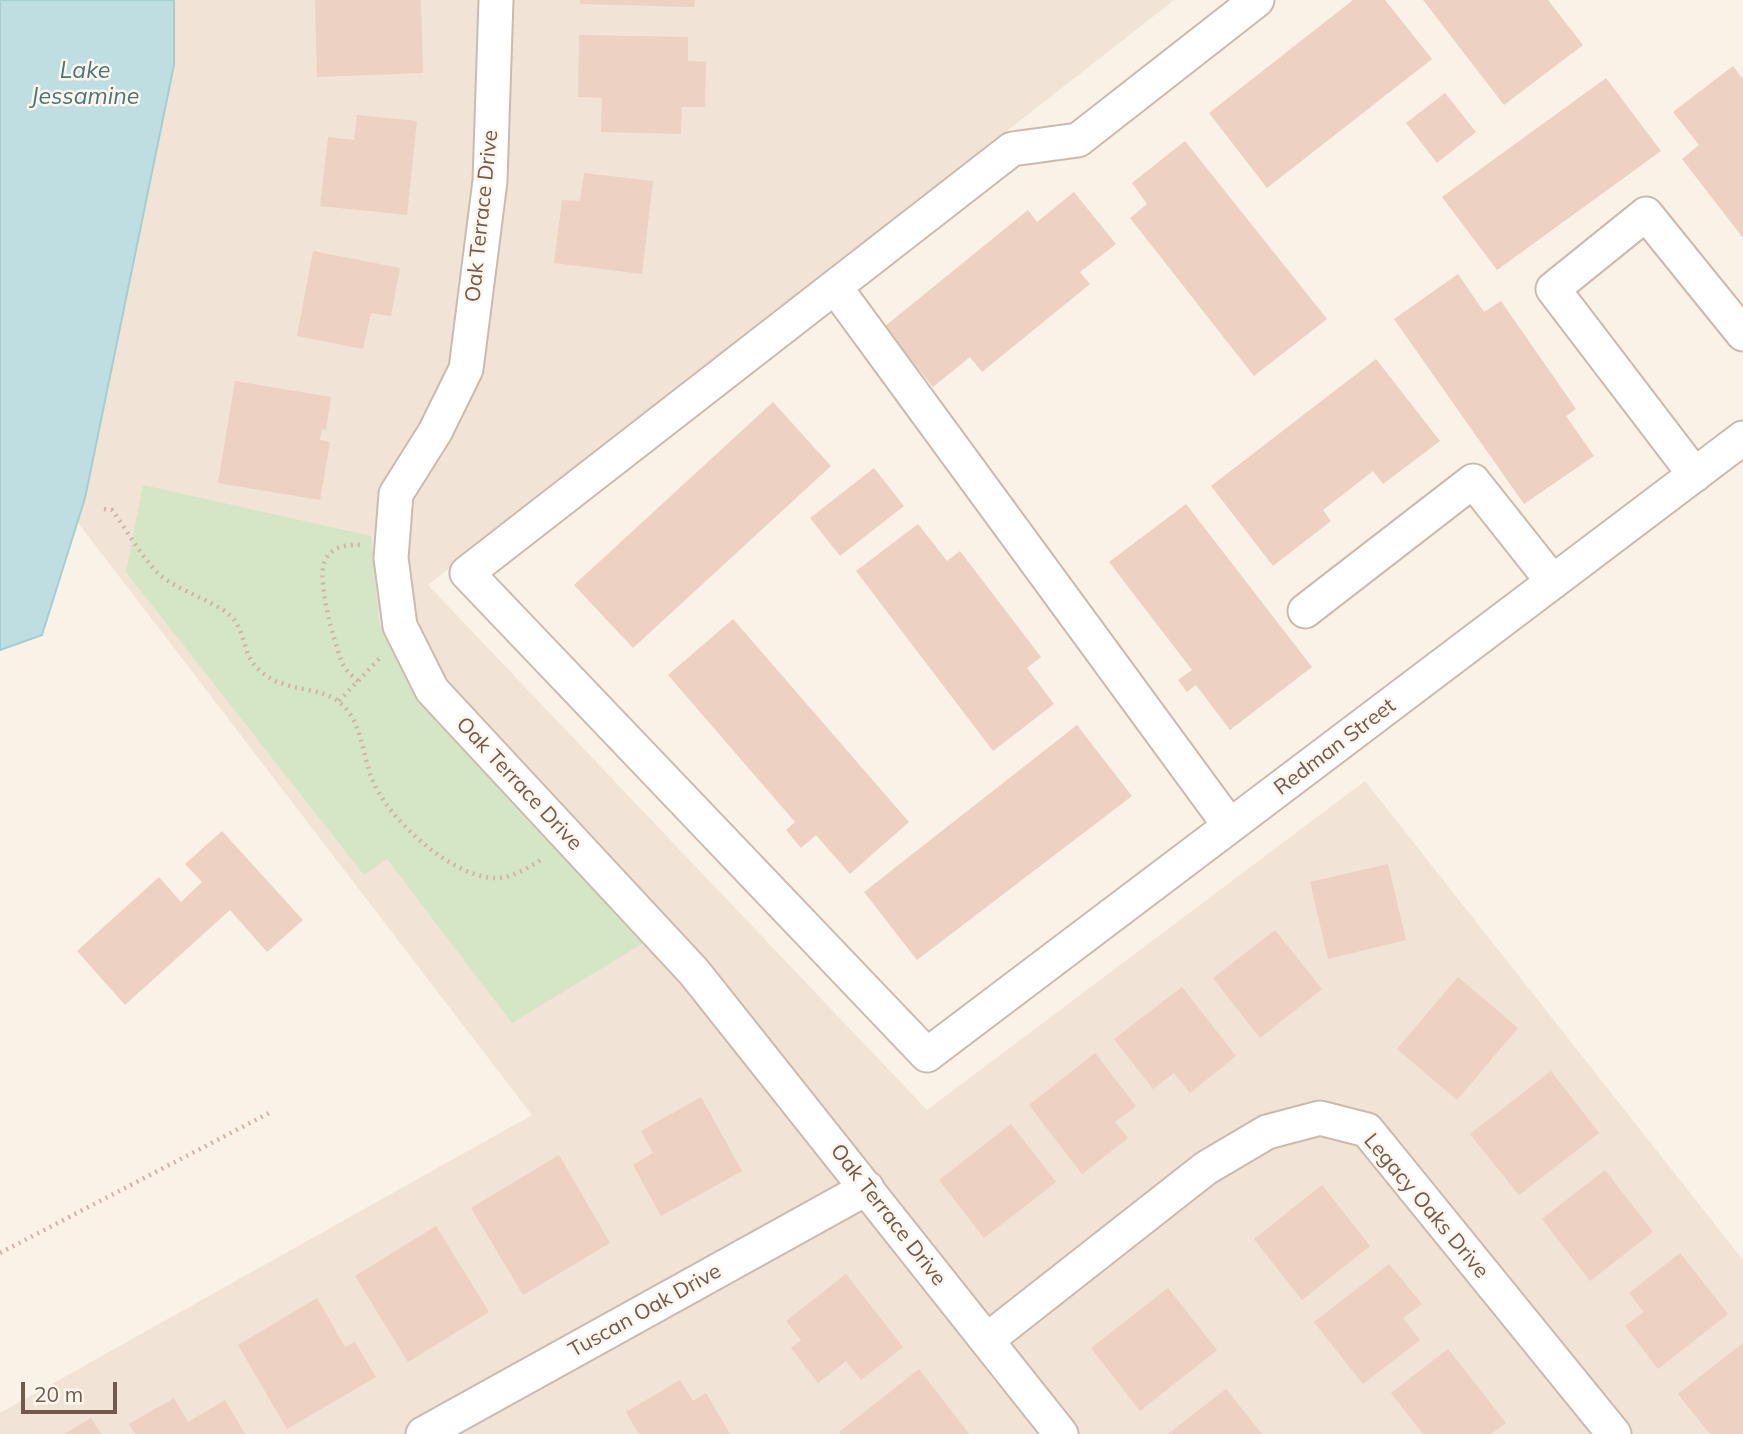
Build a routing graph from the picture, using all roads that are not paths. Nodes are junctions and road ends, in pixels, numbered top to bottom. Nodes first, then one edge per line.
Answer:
1 (496, 0) edge
2 (1257, 0) edge
3 (835, 287) junction
4 (1743, 334) edge
5 (1743, 438) edge
6 (1695, 475) junction
7 (1553, 582) junction
8 (1305, 611) dead end
9 (1230, 826) junction
10 (867, 1188) junction
11 (987, 1340) junction
12 (423, 1434) edge
13 (1061, 1434) edge
14 (1614, 1434) edge

1 - 10 street, Oak Terrace Drive
2 - 3 street
3 - 9 street
3 - 9 street, Redman Street
4 - 6 street
5 - 6 street, Redman Street
6 - 7 street, Redman Street
7 - 8 street
7 - 9 street, Redman Street
10 - 11 street, Oak Terrace Drive
10 - 12 street, Tuscan Oak Drive
11 - 13 street, Oak Terrace Drive
11 - 14 street, Legacy Oaks Drive

